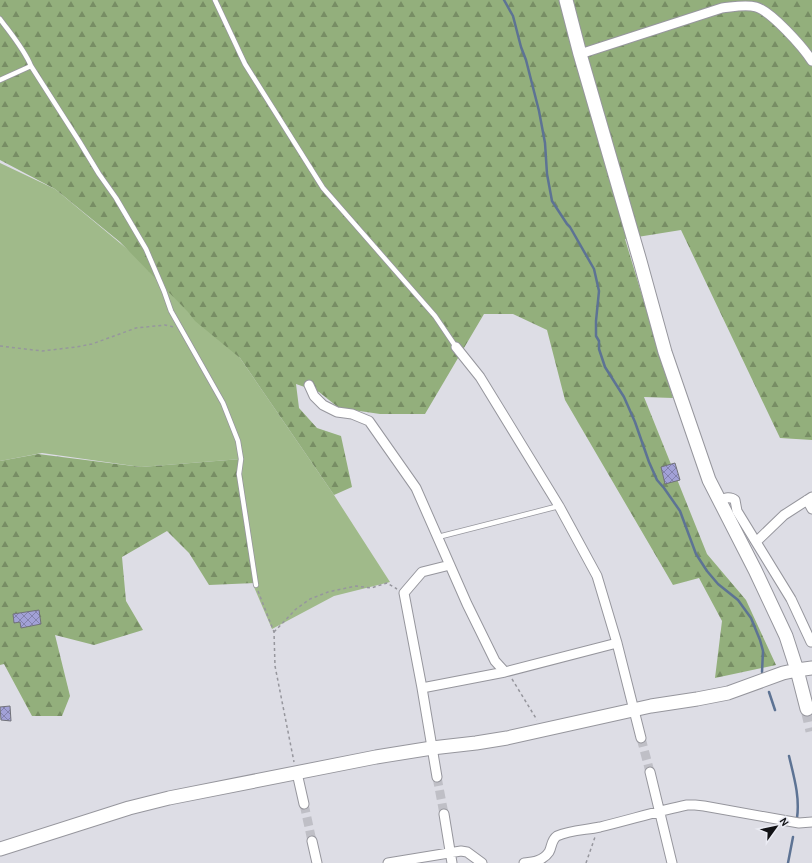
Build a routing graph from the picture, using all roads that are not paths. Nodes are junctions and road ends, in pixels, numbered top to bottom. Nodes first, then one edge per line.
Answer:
1 (215, 0) edge
2 (566, 0) edge
3 (0, 20) edge
4 (580, 54) junction
5 (812, 60) edge
6 (31, 66) junction
7 (0, 80) edge
8 (456, 348) joint
9 (309, 385) dead end
10 (810, 498) edge
11 (719, 500) junction
12 (558, 506) junction
13 (812, 509) edge
14 (438, 538) junction
15 (756, 542) junction
16 (450, 565) junction
17 (256, 585) road end
18 (811, 642) dead end
19 (617, 643) junction
20 (812, 668) edge
21 (797, 670) junction
22 (505, 672) junction
23 (422, 688) junction
24 (807, 708) tunnel mouth
25 (634, 710) junction
26 (641, 738) tunnel mouth
27 (432, 748) junction
28 (650, 772) tunnel mouth
29 (297, 773) junction
30 (437, 777) tunnel mouth
31 (304, 804) tunnel mouth
32 (659, 812) junction
33 (444, 814) tunnel mouth
34 (812, 822) edge
35 (312, 841) tunnel mouth
36 (0, 849) edge
37 (450, 852) junction
38 (317, 863) edge
39 (388, 863) edge
40 (452, 863) edge
41 (482, 863) edge
42 (524, 863) edge
43 (672, 863) edge

1 - 8 lane
2 - 4 street
3 - 6 lane
4 - 5 street
4 - 11 street
6 - 7 lane
6 - 17 lane
8 - 12 street
9 - 14 street
10 - 13 street
10 - 15 street
11 - 15 street
11 - 21 street
12 - 14 lane
12 - 19 street
14 - 16 street
15 - 18 street
16 - 22 street
16 - 23 street
19 - 22 street
19 - 25 street
20 - 21 street
21 - 24 street
21 - 25 street
22 - 23 street
23 - 27 street
25 - 26 street
25 - 27 street
27 - 29 street
27 - 30 street
28 - 32 street
29 - 31 street
29 - 36 street
32 - 34 street
32 - 42 street
32 - 43 street
33 - 37 street
35 - 38 street
37 - 39 street
37 - 40 street
37 - 41 street

